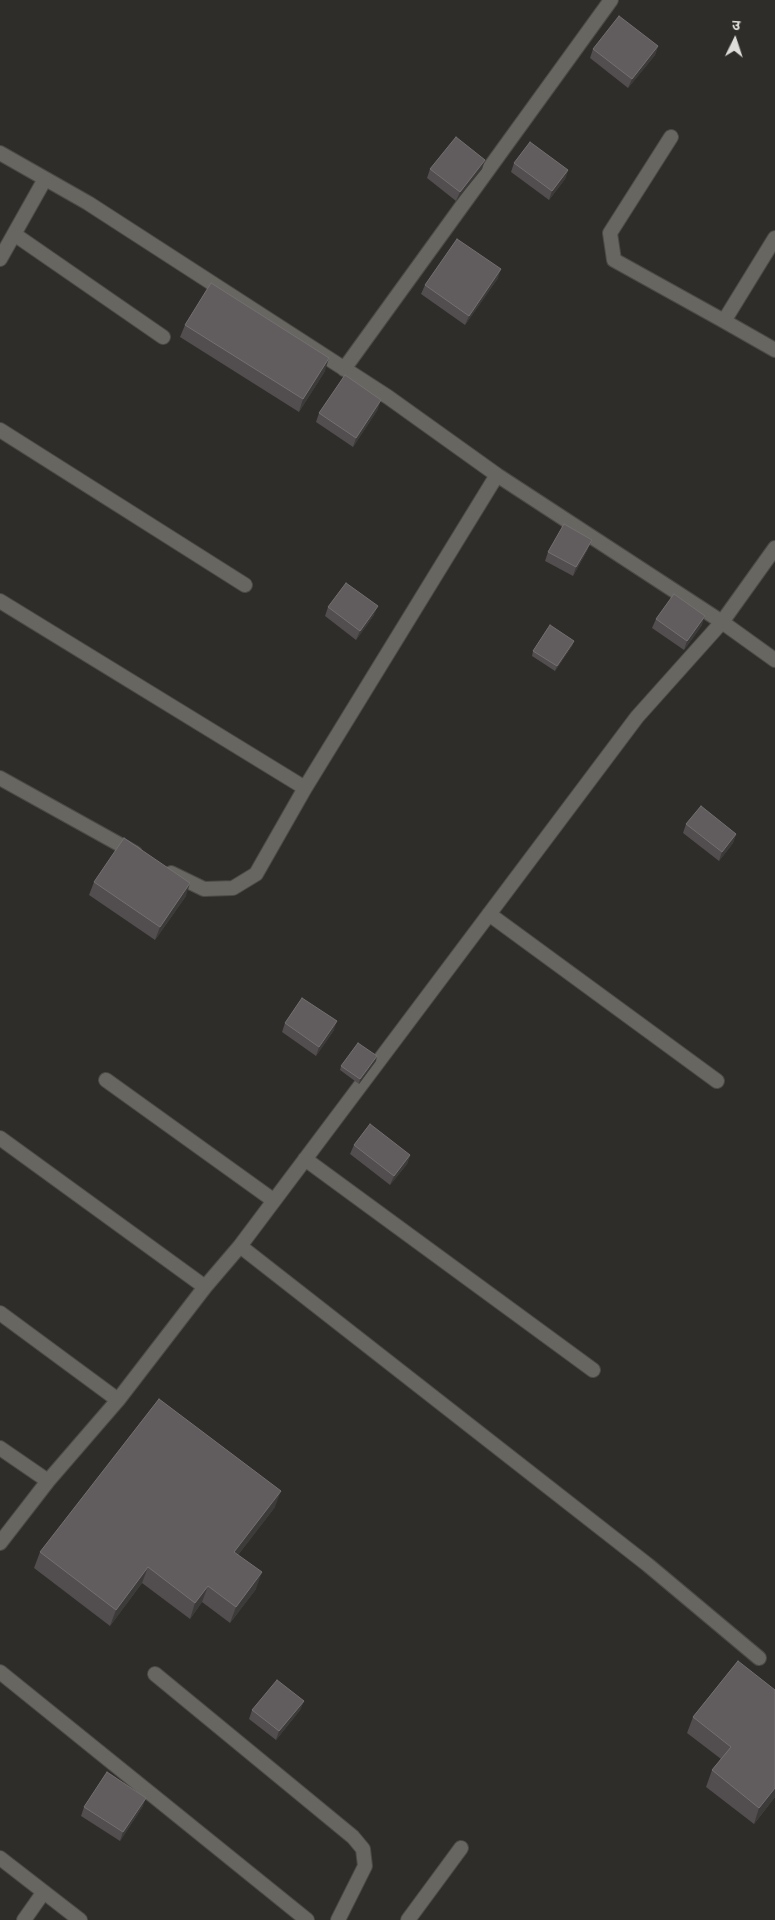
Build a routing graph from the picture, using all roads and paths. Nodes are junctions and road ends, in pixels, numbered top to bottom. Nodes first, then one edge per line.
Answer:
1 (611, 0) edge
2 (671, 137) dead end
3 (0, 153) edge
4 (45, 179) junction
5 (14, 234) junction
6 (775, 238) edge
7 (0, 258) edge
8 (724, 321) junction
9 (163, 337) dead end
10 (775, 350) edge
11 (344, 369) junction
12 (0, 430) edge
13 (497, 475) junction
14 (775, 548) edge
15 (245, 585) dead end
16 (0, 601) edge
17 (722, 622) junction
18 (775, 660) edge
19 (0, 778) edge
20 (305, 788) junction
21 (489, 914) junction
22 (106, 1080) dead end
23 (717, 1081) dead end
24 (0, 1138) edge
25 (305, 1159) junction
26 (273, 1200) junction
27 (240, 1246) junction
28 (205, 1287) junction
29 (0, 1313) edge
30 (593, 1370) dead end
31 (118, 1400) junction
32 (0, 1448) edge
33 (48, 1481) junction
34 (0, 1543) edge
35 (759, 1658) dead end
36 (0, 1672) edge
37 (155, 1674) dead end
38 (462, 1848) dead end
39 (0, 1858) edge
40 (43, 1893) junction
41 (24, 1920) edge
42 (80, 1920) edge
43 (307, 1920) edge
44 (338, 1920) edge
45 (408, 1920) edge

1 - 11 street
2 - 8 street
3 - 4 street
4 - 5 street
4 - 11 street
5 - 7 street
5 - 9 street
6 - 8 street
8 - 10 street
11 - 13 street
12 - 15 street
13 - 17 street
13 - 20 street
14 - 17 street
16 - 20 street
17 - 18 street
17 - 21 street
19 - 20 street
21 - 23 street
21 - 25 street
22 - 26 street
24 - 28 street
25 - 26 street
25 - 30 street
26 - 27 street
27 - 28 street
27 - 35 street
28 - 31 street
29 - 31 street
31 - 33 street
32 - 33 street
33 - 34 street
36 - 43 street
37 - 44 street
38 - 45 street
39 - 40 street
40 - 41 street
40 - 42 street

